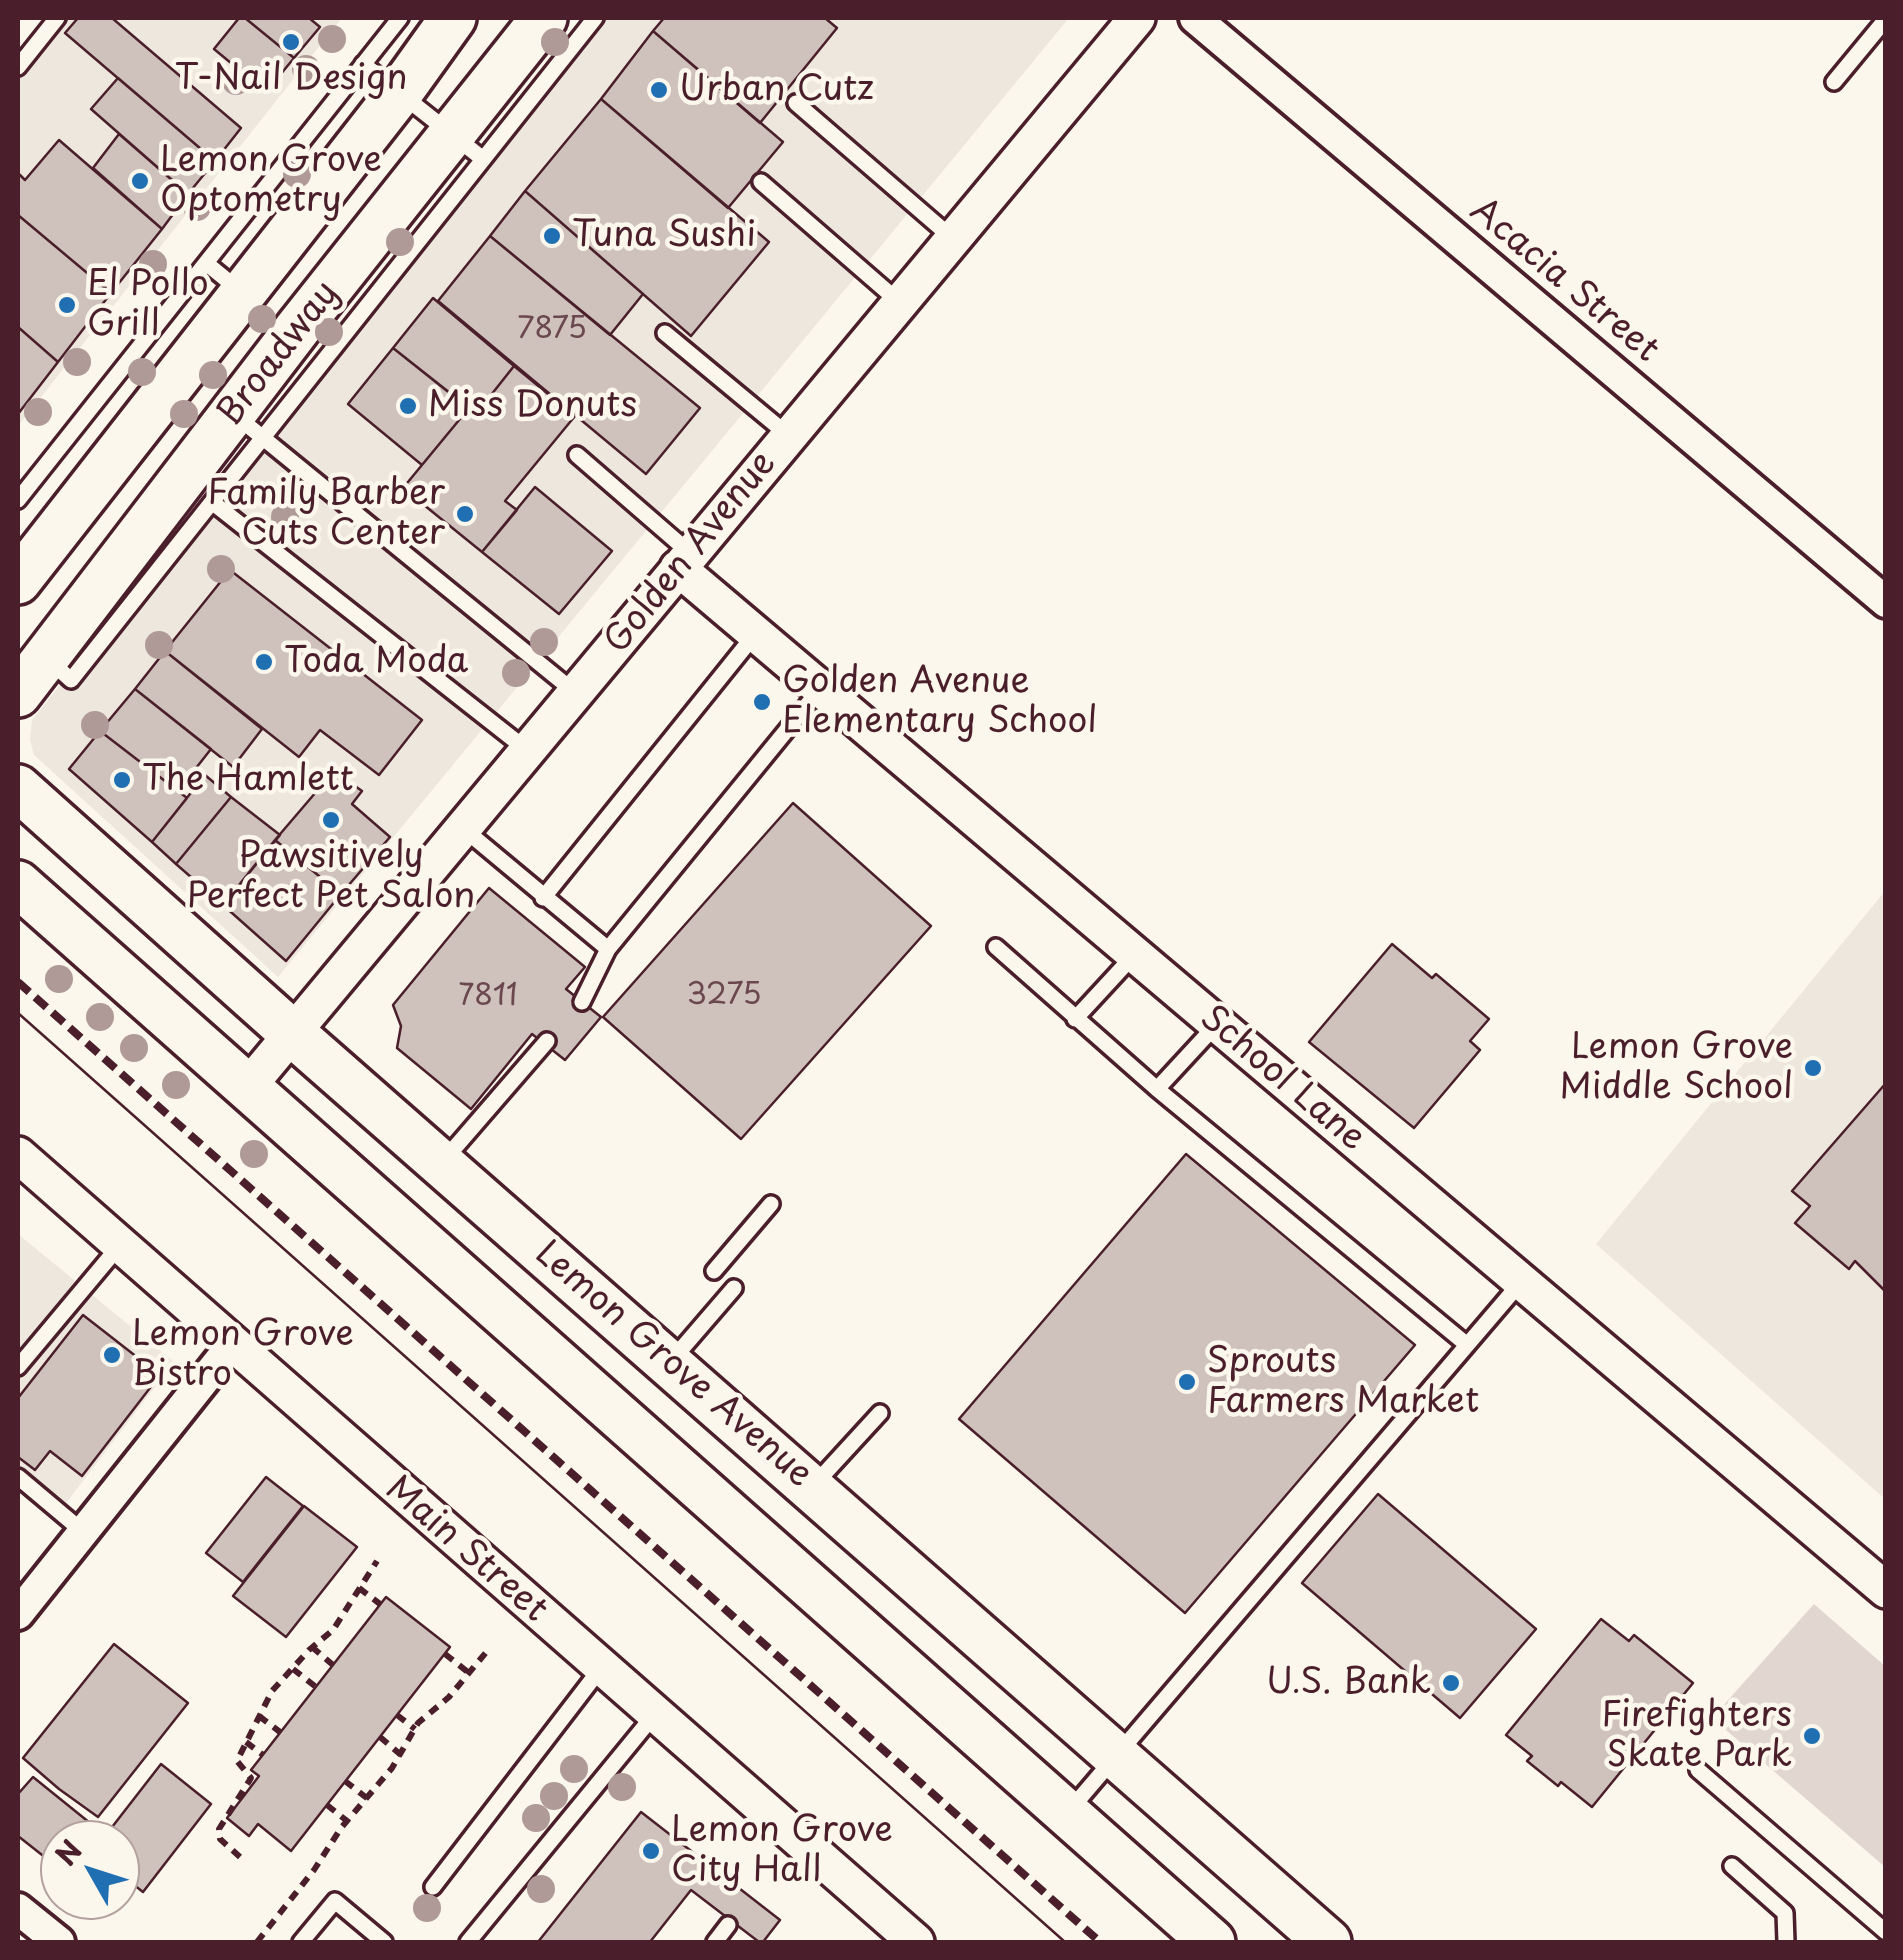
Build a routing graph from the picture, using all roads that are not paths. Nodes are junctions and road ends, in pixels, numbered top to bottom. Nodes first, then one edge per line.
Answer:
1 (57, 18) edge
2 (400, 18) edge
3 (453, 18) edge
4 (544, 18) edge
5 (596, 18) edge
6 (1137, 18) edge
7 (1195, 18) edge
8 (1886, 19) edge
9 (363, 64) junction
10 (18, 67) edge
11 (1834, 82) dead end
12 (400, 92) junction
13 (796, 103) dead end
14 (468, 147) junction
15 (760, 182) dead end
16 (952, 237) junction
17 (206, 263) junction
18 (242, 292) junction
19 (898, 302) junction
20 (666, 333) dead end
21 (248, 425) junction
22 (788, 435) junction
23 (577, 455) dead end
24 (18, 500) edge
25 (212, 502) junction
26 (684, 560) junction
27 (18, 581) edge
28 (1886, 602) edge
29 (756, 633) junction
30 (46, 657) junction
31 (821, 688) junction
32 (18, 694) edge
33 (577, 694) junction
34 (529, 752) junction
35 (18, 788) edge
36 (464, 830) junction
37 (18, 884) edge
38 (542, 898) junction
39 (996, 947) dead end
40 (608, 949) junction
41 (1134, 954) junction
42 (582, 1002) dead end
43 (1075, 1020) junction
44 (1217, 1024) junction
45 (292, 1034) junction
46 (548, 1041) dead end
47 (246, 1089) junction
48 (1157, 1089) junction
49 (18, 1155) edge
50 (442, 1162) junction
51 (771, 1204) dead end
52 (120, 1245) junction
53 (714, 1271) dead end
54 (1520, 1282) junction
55 (734, 1288) dead end
56 (1466, 1344) junction
57 (232, 1345) junction
58 (670, 1363) junction
59 (18, 1367) edge
60 (880, 1413) dead end
61 (18, 1477) edge
62 (811, 1488) junction
63 (81, 1530) junction
64 (1886, 1590) edge
65 (18, 1614) edge
66 (601, 1668) junction
67 (654, 1715) junction
68 (1114, 1758) junction
69 (1698, 1770) dead end
70 (1067, 1814) junction
71 (1732, 1866) dead end
72 (433, 1887) dead end
73 (18, 1910) edge
74 (728, 1925) dead end
75 (1886, 1932) edge
76 (58, 1942) edge
77 (301, 1942) edge
78 (384, 1942) edge
79 (468, 1942) edge
80 (715, 1942) edge
81 (916, 1942) edge
82 (1212, 1942) edge
83 (1328, 1942) edge
84 (1786, 1942) edge

1 - 10 lane
2 - 9 lane
3 - 12 main road, Broadway
4 - 14 main road, Broadway
5 - 14 lane
6 - 16 street, Golden Avenue
7 - 28 street, Acacia Street
8 - 11 lane
9 - 12 lane
9 - 17 lane
12 - 14 lane
12 - 18 main road, Broadway
13 - 16 lane
14 - 21 main road, Broadway
15 - 19 lane
16 - 19 street, Golden Avenue
17 - 18 lane
17 - 24 lane
18 - 27 main road, Broadway
19 - 22 street, Golden Avenue
20 - 22 lane
21 - 25 lane
21 - 30 main road, Broadway
21 - 33 lane
22 - 26 street, Golden Avenue
23 - 26 lane
25 - 30 lane
25 - 34 lane
26 - 29 street, School Lane
26 - 33 street, Golden Avenue
29 - 31 street, School Lane
29 - 38 lane
30 - 32 main road, Broadway
31 - 40 lane
31 - 41 street, School Lane
33 - 34 street, Golden Avenue
34 - 36 street, Golden Avenue
35 - 45 main road, Lemon Grove Avenue
36 - 38 lane
36 - 45 street, Golden Avenue
37 - 47 main road
38 - 40 lane
39 - 43 lane
40 - 42 lane
41 - 43 lane
41 - 44 street, School Lane
43 - 48 lane
44 - 48 lane
44 - 54 street, School Lane
45 - 47 street, Golden Avenue
45 - 50 main road, Lemon Grove Avenue
46 - 50 lane
47 - 70 main road
48 - 56 lane
49 - 52 street, Main Street
50 - 58 main road, Lemon Grove Avenue
51 - 53 lane
52 - 57 street, Main Street
52 - 59 lane
54 - 56 lane
54 - 64 street, School Lane
55 - 58 lane
56 - 68 lane
57 - 63 street
57 - 66 street, Main Street
58 - 62 main road, Lemon Grove Avenue
60 - 62 lane
61 - 63 lane
62 - 68 main road, Lemon Grove Avenue
63 - 65 street
66 - 67 street, Main Street
66 - 72 lane
67 - 79 lane
67 - 81 street, Main Street
68 - 70 lane
68 - 83 main road, Lemon Grove Avenue
69 - 75 lane
70 - 82 main road
71 - 84 lane
73 - 76 street
74 - 80 lane
77 - 78 lane

